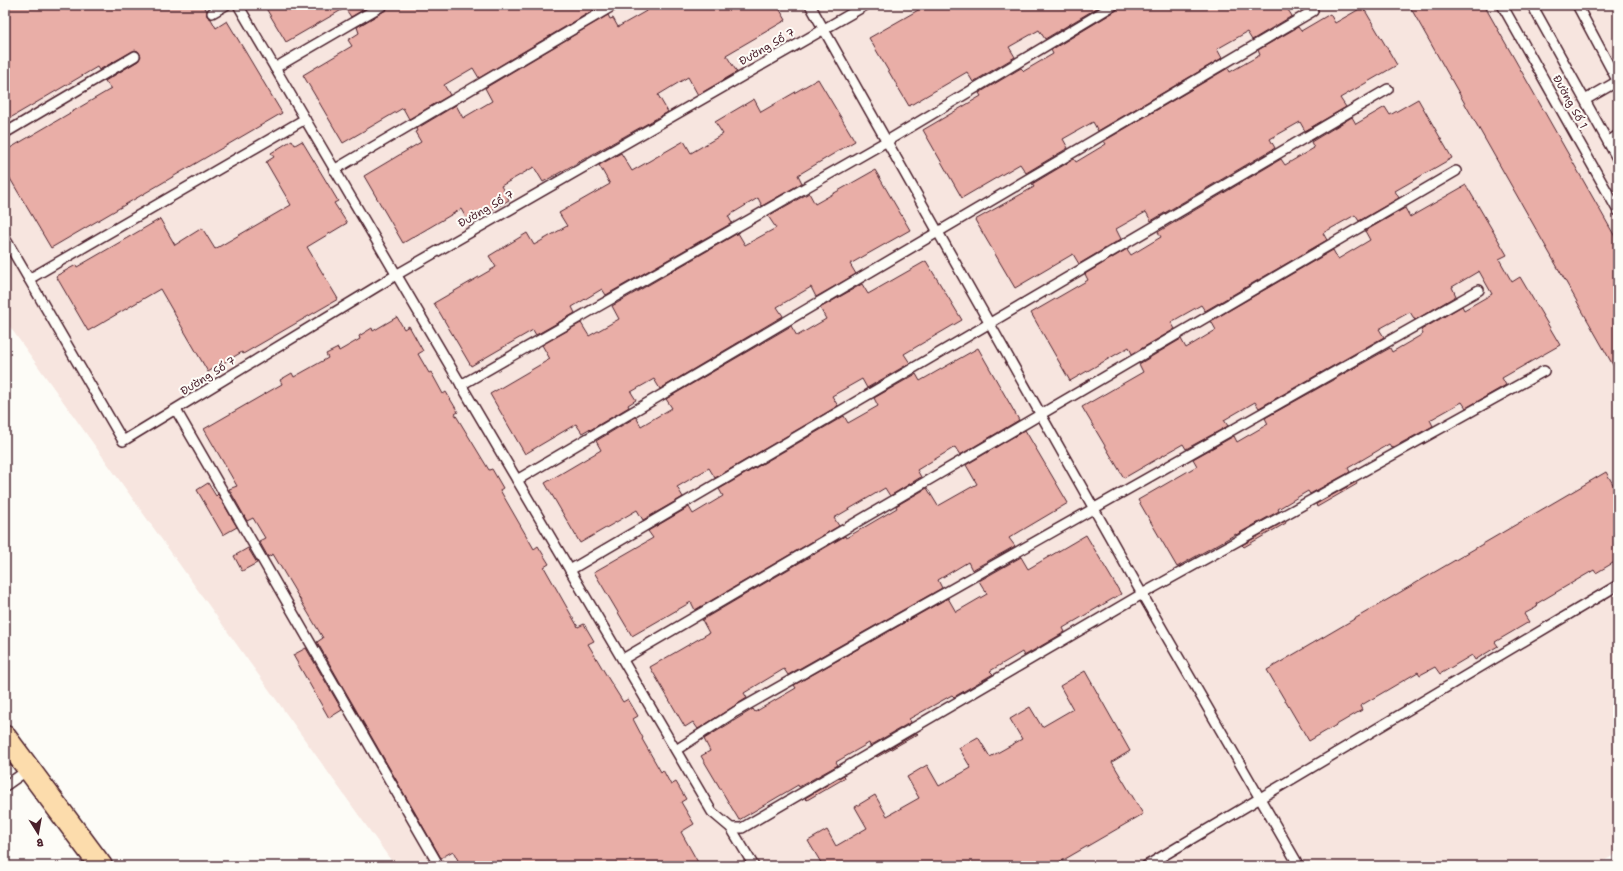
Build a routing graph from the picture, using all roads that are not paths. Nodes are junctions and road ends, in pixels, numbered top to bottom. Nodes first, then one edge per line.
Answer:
1 (226, 5) edge
2 (238, 5) edge
3 (383, 5) edge
4 (614, 5) edge
5 (810, 5) edge
6 (866, 5) edge
7 (1114, 5) edge
8 (1502, 5) edge
9 (1532, 5) edge
10 (1577, 5) edge
11 (1313, 11) dead end
12 (212, 13) dead end
13 (824, 28) junction
14 (135, 56) dead end
15 (275, 68) junction
16 (1618, 81) edge
17 (1388, 89) dead end
18 (1585, 100) junction
19 (305, 119) junction
20 (5, 133) edge
21 (1618, 135) edge
22 (887, 141) junction
23 (1608, 142) junction
24 (1618, 160) edge
25 (334, 170) junction
26 (1456, 170) dead end
27 (1618, 211) edge
28 (938, 232) junction
29 (5, 238) edge
30 (396, 275) junction
31 (29, 279) junction
32 (1479, 290) dead end
33 (990, 323) junction
34 (1544, 371) dead end
35 (461, 385) junction
36 (176, 410) junction
37 (1041, 415) junction
38 (517, 480) junction
39 (1094, 509) junction
40 (570, 570) junction
41 (1618, 585) edge
42 (1142, 594) junction
43 (622, 659) junction
44 (5, 737) edge
45 (676, 750) junction
46 (29, 769) junction
47 (5, 786) edge
48 (1261, 799) junction
49 (731, 828) junction
50 (101, 866) edge
51 (439, 866) edge
52 (754, 866) edge
53 (1146, 866) edge
54 (1299, 866) edge

1 - 12 lane
2 - 15 lane
3 - 15 lane
4 - 25 lane
5 - 13 lane
6 - 13 lane, Đường Số 7
7 - 22 lane
8 - 27 lane, Đường Số 1
9 - 18 lane, Đường Số 1
10 - 16 lane
11 - 28 lane
13 - 22 lane
13 - 30 lane, Đường Số 7
14 - 20 lane
15 - 19 lane
16 - 18 lane
17 - 33 lane
18 - 23 lane, Đường Số 1
19 - 25 lane
19 - 31 lane
21 - 23 lane
22 - 28 lane
22 - 35 lane
23 - 24 lane, Đường Số 1
25 - 30 lane
26 - 37 lane
28 - 33 lane
28 - 38 lane
29 - 31 lane
30 - 35 lane
30 - 36 lane, Đường Số 7
31 - 36 lane, Đường Số 7
32 - 39 lane
33 - 37 lane
33 - 40 lane
34 - 42 lane
35 - 38 lane
36 - 51 lane
37 - 39 lane
37 - 43 lane
38 - 40 lane
39 - 42 lane
39 - 45 lane
40 - 43 lane
41 - 48 lane
42 - 48 lane
42 - 49 lane
43 - 45 lane
44 - 46 main road
45 - 49 lane
46 - 47 lane
46 - 50 main road
48 - 53 lane
48 - 54 lane
49 - 52 lane

